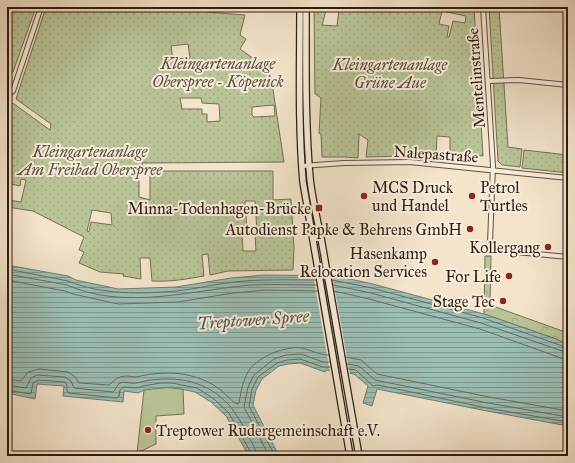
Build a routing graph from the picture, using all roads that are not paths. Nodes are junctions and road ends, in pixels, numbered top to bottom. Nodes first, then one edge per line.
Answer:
1 (41, 7) edge
2 (300, 7) edge
3 (306, 7) edge
4 (483, 7) edge
5 (488, 81) junction
6 (568, 85) edge
7 (8, 94) edge
8 (309, 165) junction
9 (302, 166) junction
10 (493, 171) junction
11 (568, 178) edge
12 (568, 257) edge
13 (350, 456) edge
14 (359, 456) edge

1 - 7 street
2 - 9 main road
3 - 8 main road
4 - 5 street, Mentelinstraße
5 - 6 street
5 - 10 street, Mentelinstraße
8 - 9 street, Nalepastraße
8 - 10 street, Nalepastraße
8 - 14 main road
9 - 13 main road
10 - 11 street, Nalepastraße
10 - 12 street, Mentelinstraße

